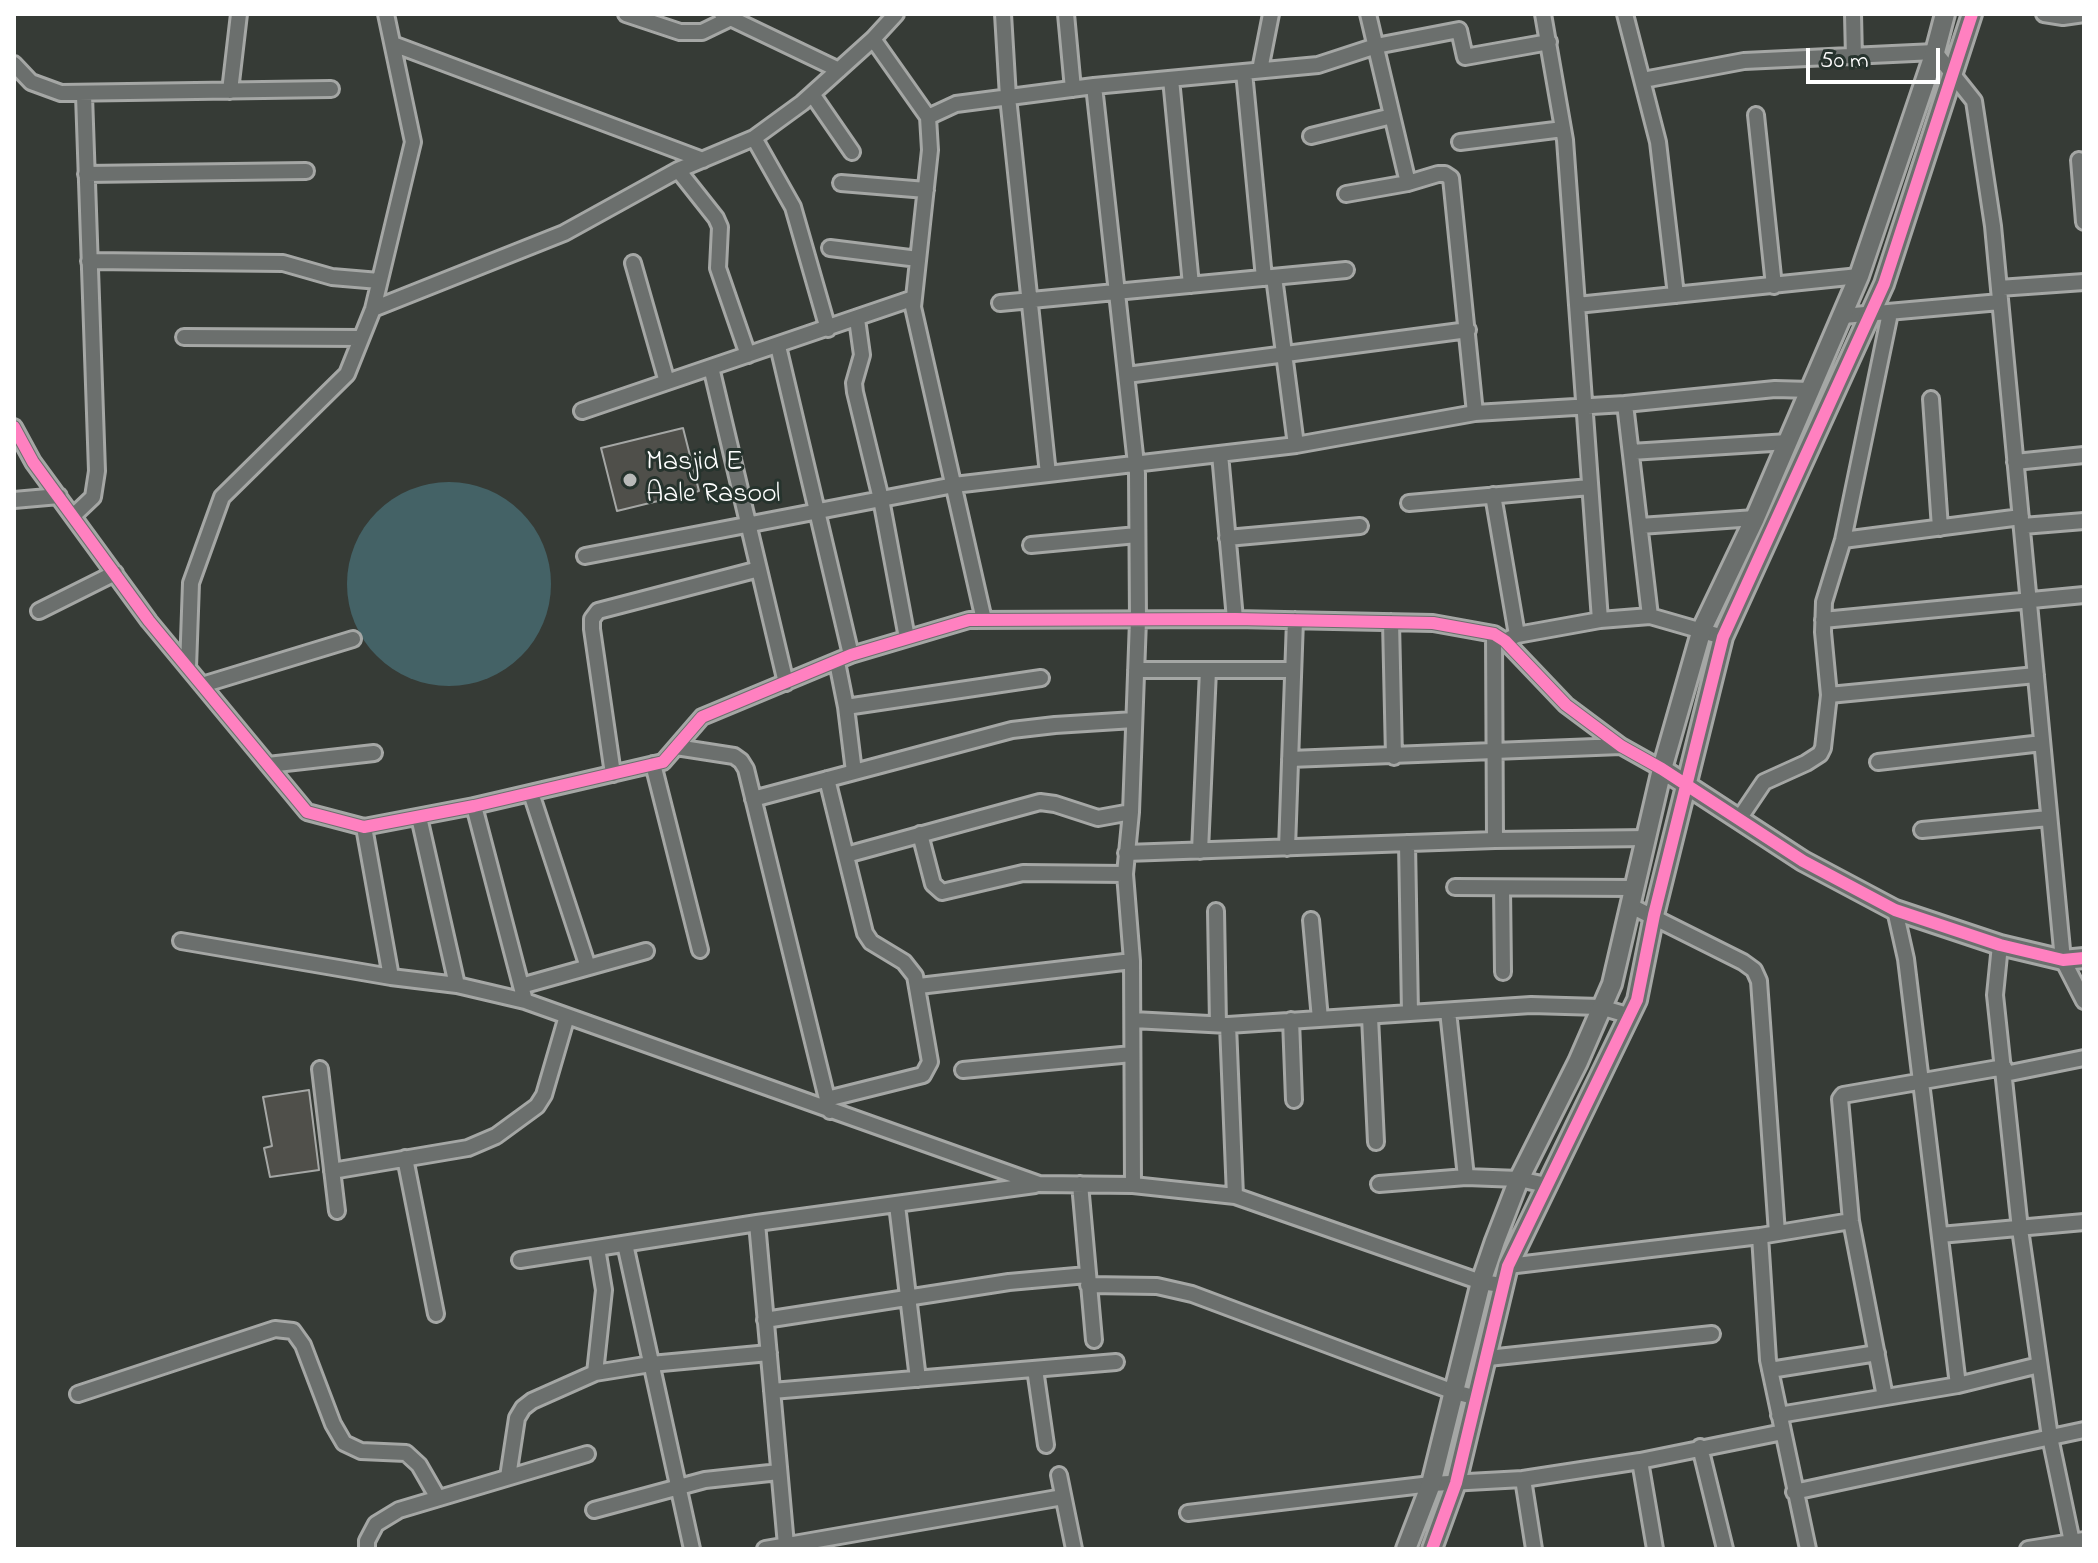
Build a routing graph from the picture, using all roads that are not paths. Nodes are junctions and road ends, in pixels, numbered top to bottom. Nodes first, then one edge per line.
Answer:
1 (239, 14) edge
2 (386, 14) edge
3 (626, 14) edge
4 (896, 14) edge
5 (1003, 14) edge
6 (1066, 14) edge
7 (1271, 14) edge
8 (1368, 14) edge
9 (1543, 14) edge
10 (1625, 14) edge
11 (1853, 14) edge
12 (1945, 14) edge
13 (1972, 14) edge
14 (2044, 14) edge
15 (2084, 14) edge
16 (727, 16) edge
17 (873, 39) junction
18 (1549, 42) junction
19 (393, 44) junction
20 (1376, 46) junction
21 (1935, 52) junction
22 (1854, 58) junction
23 (14, 64) edge
24 (839, 70) junction
25 (1260, 70) junction
26 (1244, 72) junction
27 (1953, 75) junction
28 (1171, 79) junction
29 (1643, 80) junction
30 (1094, 86) junction
31 (331, 89) dead end
32 (1073, 89) junction
33 (230, 91) junction
34 (812, 94) junction
35 (84, 95) junction
36 (1008, 97) junction
37 (1756, 115) dead end
38 (1392, 116) junction
39 (928, 117) junction
40 (1563, 129) junction
41 (1311, 136) dead end
42 (754, 138) junction
43 (1460, 142) dead end
44 (852, 152) dead end
45 (703, 160) junction
46 (2079, 160) dead end
47 (678, 170) junction
48 (306, 171) dead end
49 (86, 174) junction
50 (841, 183) dead end
51 (1408, 183) junction
52 (926, 190) junction
53 (1346, 194) dead end
54 (2084, 222) edge
55 (830, 248) dead end
56 (918, 259) junction
57 (89, 261) junction
58 (633, 263) dead end
59 (1346, 270) dead end
60 (1859, 276) junction
61 (1269, 278) junction
62 (379, 281) junction
63 (2084, 282) edge
64 (1191, 285) junction
65 (1774, 286) junction
66 (1117, 292) junction
67 (1676, 295) junction
68 (2000, 295) junction
69 (914, 298) junction
70 (1029, 301) junction
71 (1000, 303) dead end
72 (1577, 305) junction
73 (373, 309) junction
74 (1870, 313) junction
75 (1890, 313) junction
76 (1843, 316) junction
77 (857, 319) junction
78 (828, 329) junction
79 (1468, 330) junction
80 (184, 337) dead end
81 (361, 338) junction
82 (778, 346) junction
83 (1284, 354) junction
84 (748, 355) junction
85 (711, 367) junction
86 (1127, 375) junction
87 (667, 382) junction
88 (1811, 390) junction
89 (1931, 399) dead end
90 (1625, 404) junction
91 (1584, 406) junction
92 (582, 411) dead end
93 (1475, 413) junction
94 (14, 427) edge
95 (1788, 442) junction
96 (1296, 445) junction
97 (1631, 452) junction
98 (1220, 454) junction
99 (2084, 455) edge
100 (2015, 462) junction
101 (1136, 463) junction
102 (1048, 474) junction
103 (954, 485) junction
104 (1590, 487) junction
105 (1493, 495) junction
106 (59, 496) junction
107 (881, 499) junction
108 (14, 500) edge
109 (1409, 503) dead end
110 (817, 510) junction
111 (73, 516) junction
112 (1755, 518) junction
113 (2084, 521) edge
114 (2022, 522) junction
115 (749, 524) junction
116 (1360, 526) dead end
117 (1640, 526) junction
118 (1940, 528) junction
119 (1137, 535) junction
120 (1227, 538) junction
121 (1843, 540) junction
122 (1031, 545) dead end
123 (585, 556) dead end
124 (759, 569) junction
125 (115, 573) junction
126 (2084, 595) edge
127 (2030, 598) junction
128 (39, 611) dead end
129 (1650, 616) junction
130 (1235, 619) junction
131 (984, 620) junction
132 (1138, 620) junction
133 (1295, 620) junction
134 (1600, 620) junction
135 (1823, 620) junction
136 (1391, 622) junction
137 (1702, 629) junction
138 (1505, 637) junction
139 (1723, 637) junction
140 (907, 638) junction
141 (353, 639) dead end
142 (851, 655) junction
143 (837, 662) junction
144 (188, 668) junction
145 (1136, 670) junction
146 (1208, 670) junction
147 (1293, 670) junction
148 (2036, 675) junction
149 (1041, 678) dead end
150 (786, 683) junction
151 (202, 685) junction
152 (1829, 695) junction
153 (846, 707) junction
154 (1134, 720) junction
155 (2042, 743) junction
156 (1621, 746) junction
157 (676, 747) junction
158 (1495, 752) junction
159 (374, 753) dead end
160 (1394, 757) junction
161 (1290, 759) junction
162 (1878, 762) dead end
163 (653, 764) junction
164 (268, 765) junction
165 (1662, 769) junction
166 (854, 772) junction
167 (613, 774) junction
168 (827, 779) junction
169 (1687, 786) junction
170 (531, 793) junction
171 (753, 799) junction
172 (474, 806) junction
173 (1131, 812) junction
174 (419, 817) junction
175 (2049, 818) junction
176 (1739, 819) junction
177 (364, 827) junction
178 (1922, 830) dead end
179 (920, 834) junction
180 (1647, 838) junction
181 (1495, 840) junction
182 (1407, 843) junction
183 (1287, 848) junction
184 (1200, 851) junction
185 (1126, 853) junction
186 (846, 855) junction
187 (1125, 874) junction
188 (1455, 887) dead end
189 (1502, 888) junction
190 (1632, 897) junction
191 (1895, 910) junction
192 (1216, 911) dead end
193 (1654, 915) junction
194 (1311, 920) dead end
195 (181, 941) dead end
196 (2000, 945) junction
197 (700, 950) dead end
198 (646, 951) dead end
199 (2084, 958) edge
200 (2063, 960) junction
201 (1132, 961) junction
202 (588, 967) junction
203 (1503, 972) dead end
204 (391, 977) junction
205 (457, 985) junction
206 (919, 986) junction
207 (523, 993) junction
208 (2084, 1001) edge
209 (1600, 1007) junction
210 (1448, 1011) junction
211 (1410, 1013) junction
212 (567, 1016) junction
213 (1631, 1016) junction
214 (1370, 1017) junction
215 (1320, 1019) junction
216 (1133, 1020) junction
217 (1291, 1020) junction
218 (1223, 1024) junction
219 (1132, 1054) junction
220 (2084, 1058) edge
221 (320, 1069) dead end
222 (963, 1070) dead end
223 (2005, 1071) junction
224 (1919, 1081) junction
225 (1294, 1100) dead end
226 (829, 1105) junction
227 (1376, 1142) dead end
228 (405, 1158) junction
229 (332, 1171) junction
230 (1466, 1177) junction
231 (1519, 1179) junction
232 (1039, 1184) junction
233 (1080, 1184) junction
234 (1379, 1184) dead end
235 (1133, 1185) junction
236 (1546, 1185) junction
237 (1235, 1196) junction
238 (897, 1205) junction
239 (337, 1211) dead end
240 (1851, 1221) junction
241 (2084, 1222) edge
242 (757, 1223) junction
243 (2020, 1229) junction
244 (1777, 1233) junction
245 (1940, 1235) junction
246 (1760, 1236) junction
247 (625, 1244) junction
248 (597, 1248) junction
249 (520, 1260) dead end
250 (1508, 1266) junction
251 (1087, 1280) junction
252 (1481, 1282) junction
253 (1502, 1285) junction
254 (908, 1297) junction
255 (436, 1314) dead end
256 (765, 1320) junction
257 (1712, 1334) dead end
258 (1094, 1340) dead end
259 (769, 1353) junction
260 (1877, 1353) junction
261 (1488, 1358) junction
262 (1116, 1362) dead end
263 (651, 1364) junction
264 (2039, 1365) junction
265 (1035, 1369) junction
266 (1770, 1370) junction
267 (595, 1373) junction
268 (918, 1379) junction
269 (1958, 1385) junction
270 (772, 1391) junction
271 (1454, 1392) junction
272 (78, 1394) dead end
273 (1885, 1397) junction
274 (1478, 1398) junction
275 (1779, 1415) junction
276 (2084, 1430) edge
277 (1783, 1432) junction
278 (2050, 1437) junction
279 (1046, 1445) dead end
280 (1700, 1447) junction
281 (587, 1454) dead end
282 (1640, 1461) junction
283 (779, 1472) junction
284 (1059, 1475) dead end
285 (508, 1477) junction
286 (1523, 1479) junction
287 (1456, 1483) junction
288 (1431, 1484) junction
289 (678, 1486) junction
290 (1794, 1492) junction
291 (1063, 1497) junction
292 (438, 1498) junction
293 (594, 1510) dead end
294 (1188, 1513) dead end
295 (2078, 1541) edge
296 (828, 1544) edge
297 (786, 1545) junction
298 (367, 1549) edge
299 (692, 1549) edge
300 (765, 1549) edge
301 (1074, 1549) edge
302 (1406, 1549) edge
303 (1432, 1549) edge
304 (1534, 1549) edge
305 (1655, 1549) edge
306 (1725, 1549) edge
307 (1808, 1549) edge
308 (2028, 1549) edge

1 - 33 street
2 - 19 street
3 - 16 street
4 - 17 street
5 - 36 street
6 - 32 street
7 - 25 street
8 - 20 street
9 - 18 street
10 - 29 street
11 - 22 street
12 - 21 street
13 - 27 street
14 - 15 street
16 - 24 street
17 - 24 street
17 - 39 street
18 - 20 street
18 - 40 street
19 - 45 street
19 - 62 street
20 - 25 street
20 - 38 street
21 - 22 street
21 - 27 street
21 - 60 street
22 - 29 street
23 - 35 street
24 - 34 street
25 - 26 street
26 - 28 street
26 - 61 street
27 - 68 street
27 - 74 street
28 - 30 street
28 - 64 street
29 - 67 street
30 - 32 street
30 - 66 street
31 - 33 street
32 - 36 street
33 - 35 street
34 - 42 street
34 - 44 street
35 - 49 street
36 - 39 street
36 - 70 street
37 - 65 street
38 - 41 street
38 - 51 street
39 - 52 street
40 - 43 street
40 - 72 street
42 - 45 street
42 - 78 street
45 - 47 street
46 - 54 street
47 - 73 street
47 - 84 street
48 - 49 street
49 - 57 street
50 - 52 street
51 - 53 street
51 - 79 street
52 - 56 street
55 - 56 street
56 - 69 street
57 - 62 street
57 - 111 street
58 - 87 street
59 - 61 street
60 - 65 street
60 - 76 street
61 - 64 street
61 - 83 street
62 - 73 street
63 - 68 street
64 - 66 street
65 - 67 street
66 - 70 street
66 - 86 street
67 - 72 street
68 - 75 street
68 - 100 street
69 - 77 street
69 - 103 street
70 - 71 street
70 - 102 street
72 - 91 street
73 - 81 street
74 - 75 street
74 - 76 street
74 - 139 street
75 - 121 street
76 - 88 street
77 - 78 street
77 - 107 street
78 - 82 street
79 - 83 street
79 - 93 street
80 - 81 street
81 - 144 street
82 - 84 street
82 - 110 street
83 - 86 street
83 - 96 street
84 - 85 street
85 - 87 street
85 - 115 street
86 - 101 street
87 - 92 street
88 - 90 street
88 - 95 street
89 - 118 street
90 - 91 street
90 - 97 street
91 - 93 street
91 - 104 street
93 - 96 street
94 - 106 street
95 - 97 street
95 - 112 street
96 - 98 street
97 - 117 street
98 - 101 street
98 - 120 street
99 - 100 street
100 - 114 street
101 - 102 street
101 - 119 street
102 - 103 street
103 - 107 street
103 - 131 street
104 - 105 street
104 - 134 street
105 - 109 street
105 - 138 street
106 - 108 street
106 - 111 street
107 - 110 street
107 - 140 street
110 - 115 street
110 - 142 street
111 - 125 street
112 - 117 street
112 - 137 street
113 - 114 street
114 - 118 street
114 - 127 street
115 - 123 street
115 - 124 street
116 - 120 street
117 - 129 street
118 - 121 street
119 - 122 street
119 - 132 street
120 - 130 street
121 - 135 street
124 - 150 street
124 - 167 street
125 - 128 street
125 - 144 street
126 - 127 street
127 - 135 street
127 - 148 street
129 - 134 street
129 - 137 street
130 - 132 street
130 - 133 street
131 - 132 street
131 - 140 street
132 - 145 street
133 - 136 street
133 - 147 street
134 - 138 street
135 - 152 street
136 - 138 street
136 - 160 street
137 - 139 street
137 - 165 street
138 - 156 street
138 - 158 street
139 - 169 street
140 - 142 street
141 - 151 street
142 - 143 street
143 - 150 street
143 - 153 street
144 - 151 street
145 - 146 street
145 - 154 street
146 - 147 street
146 - 184 street
147 - 161 street
148 - 152 street
148 - 155 street
149 - 153 street
150 - 157 street
151 - 164 street
152 - 176 street
153 - 166 street
154 - 166 street
154 - 173 street
155 - 162 street
155 - 175 street
156 - 158 street
156 - 165 street
157 - 163 street
157 - 171 street
158 - 160 street
158 - 181 street
159 - 164 street
160 - 161 street
161 - 183 street
163 - 167 street
163 - 197 street
164 - 177 street
165 - 169 street
165 - 180 street
166 - 168 street
167 - 170 street
168 - 171 street
168 - 186 street
169 - 176 street
169 - 193 street
170 - 172 street
170 - 202 street
171 - 226 street
172 - 174 street
172 - 207 street
173 - 179 street
173 - 185 street
174 - 177 street
174 - 205 street
175 - 178 street
175 - 200 street
176 - 191 street
177 - 204 street
179 - 186 street
179 - 187 street
180 - 181 street
180 - 190 street
181 - 182 street
182 - 183 street
182 - 211 street
183 - 184 street
184 - 185 street
185 - 187 street
186 - 206 street
187 - 201 street
188 - 189 street
189 - 190 street
189 - 203 street
190 - 193 street
190 - 209 street
191 - 196 street
191 - 224 street
192 - 218 street
193 - 213 street
193 - 244 street
194 - 215 street
195 - 204 street
196 - 200 street
196 - 223 street
198 - 202 street
199 - 200 street
200 - 208 street
201 - 206 street
201 - 216 street
202 - 207 street
204 - 205 street
205 - 207 street
206 - 226 street
207 - 212 street
209 - 210 street
209 - 213 street
209 - 231 street
210 - 211 street
210 - 230 street
211 - 214 street
212 - 226 street
212 - 228 street
213 - 236 street
214 - 215 street
214 - 227 street
215 - 217 street
216 - 218 street
216 - 219 street
217 - 218 street
217 - 225 street
218 - 237 street
219 - 222 street
219 - 235 street
220 - 223 street
221 - 229 street
223 - 224 street
223 - 243 street
224 - 240 street
224 - 245 street
226 - 232 street
228 - 229 street
228 - 255 street
229 - 239 street
230 - 231 street
230 - 234 street
231 - 236 street
231 - 252 street
232 - 233 street
232 - 238 street
233 - 235 street
233 - 251 street
235 - 237 street
236 - 250 street
237 - 252 street
238 - 242 street
238 - 254 street
240 - 244 street
240 - 260 street
241 - 243 street
242 - 247 street
242 - 256 street
243 - 245 street
243 - 264 street
244 - 246 street
245 - 269 street
246 - 250 street
246 - 266 street
247 - 248 street
247 - 263 street
248 - 249 street
248 - 267 street
250 - 253 street
251 - 254 street
251 - 258 street
251 - 271 street
252 - 253 street
252 - 271 street
253 - 261 street
254 - 256 street
254 - 268 street
256 - 259 street
257 - 261 street
259 - 263 street
259 - 270 street
260 - 266 street
260 - 273 street
261 - 274 street
262 - 265 street
263 - 267 street
263 - 289 street
264 - 269 street
264 - 278 street
265 - 268 street
265 - 279 street
266 - 275 street
267 - 285 street
268 - 270 street
269 - 273 street
270 - 283 street
271 - 274 street
271 - 288 street
272 - 292 street
273 - 275 street
274 - 287 street
275 - 277 street
276 - 278 street
277 - 280 street
277 - 290 street
278 - 290 street
278 - 295 street
280 - 282 street
280 - 306 street
281 - 285 street
282 - 286 street
282 - 305 street
283 - 289 street
283 - 297 street
284 - 291 street
285 - 292 street
286 - 287 street
286 - 304 street
287 - 288 street
287 - 303 street
288 - 294 street
288 - 302 street
289 - 293 street
289 - 299 street
290 - 307 street
291 - 296 street
291 - 301 street
292 - 298 street
295 - 308 street
296 - 297 street
297 - 300 street

